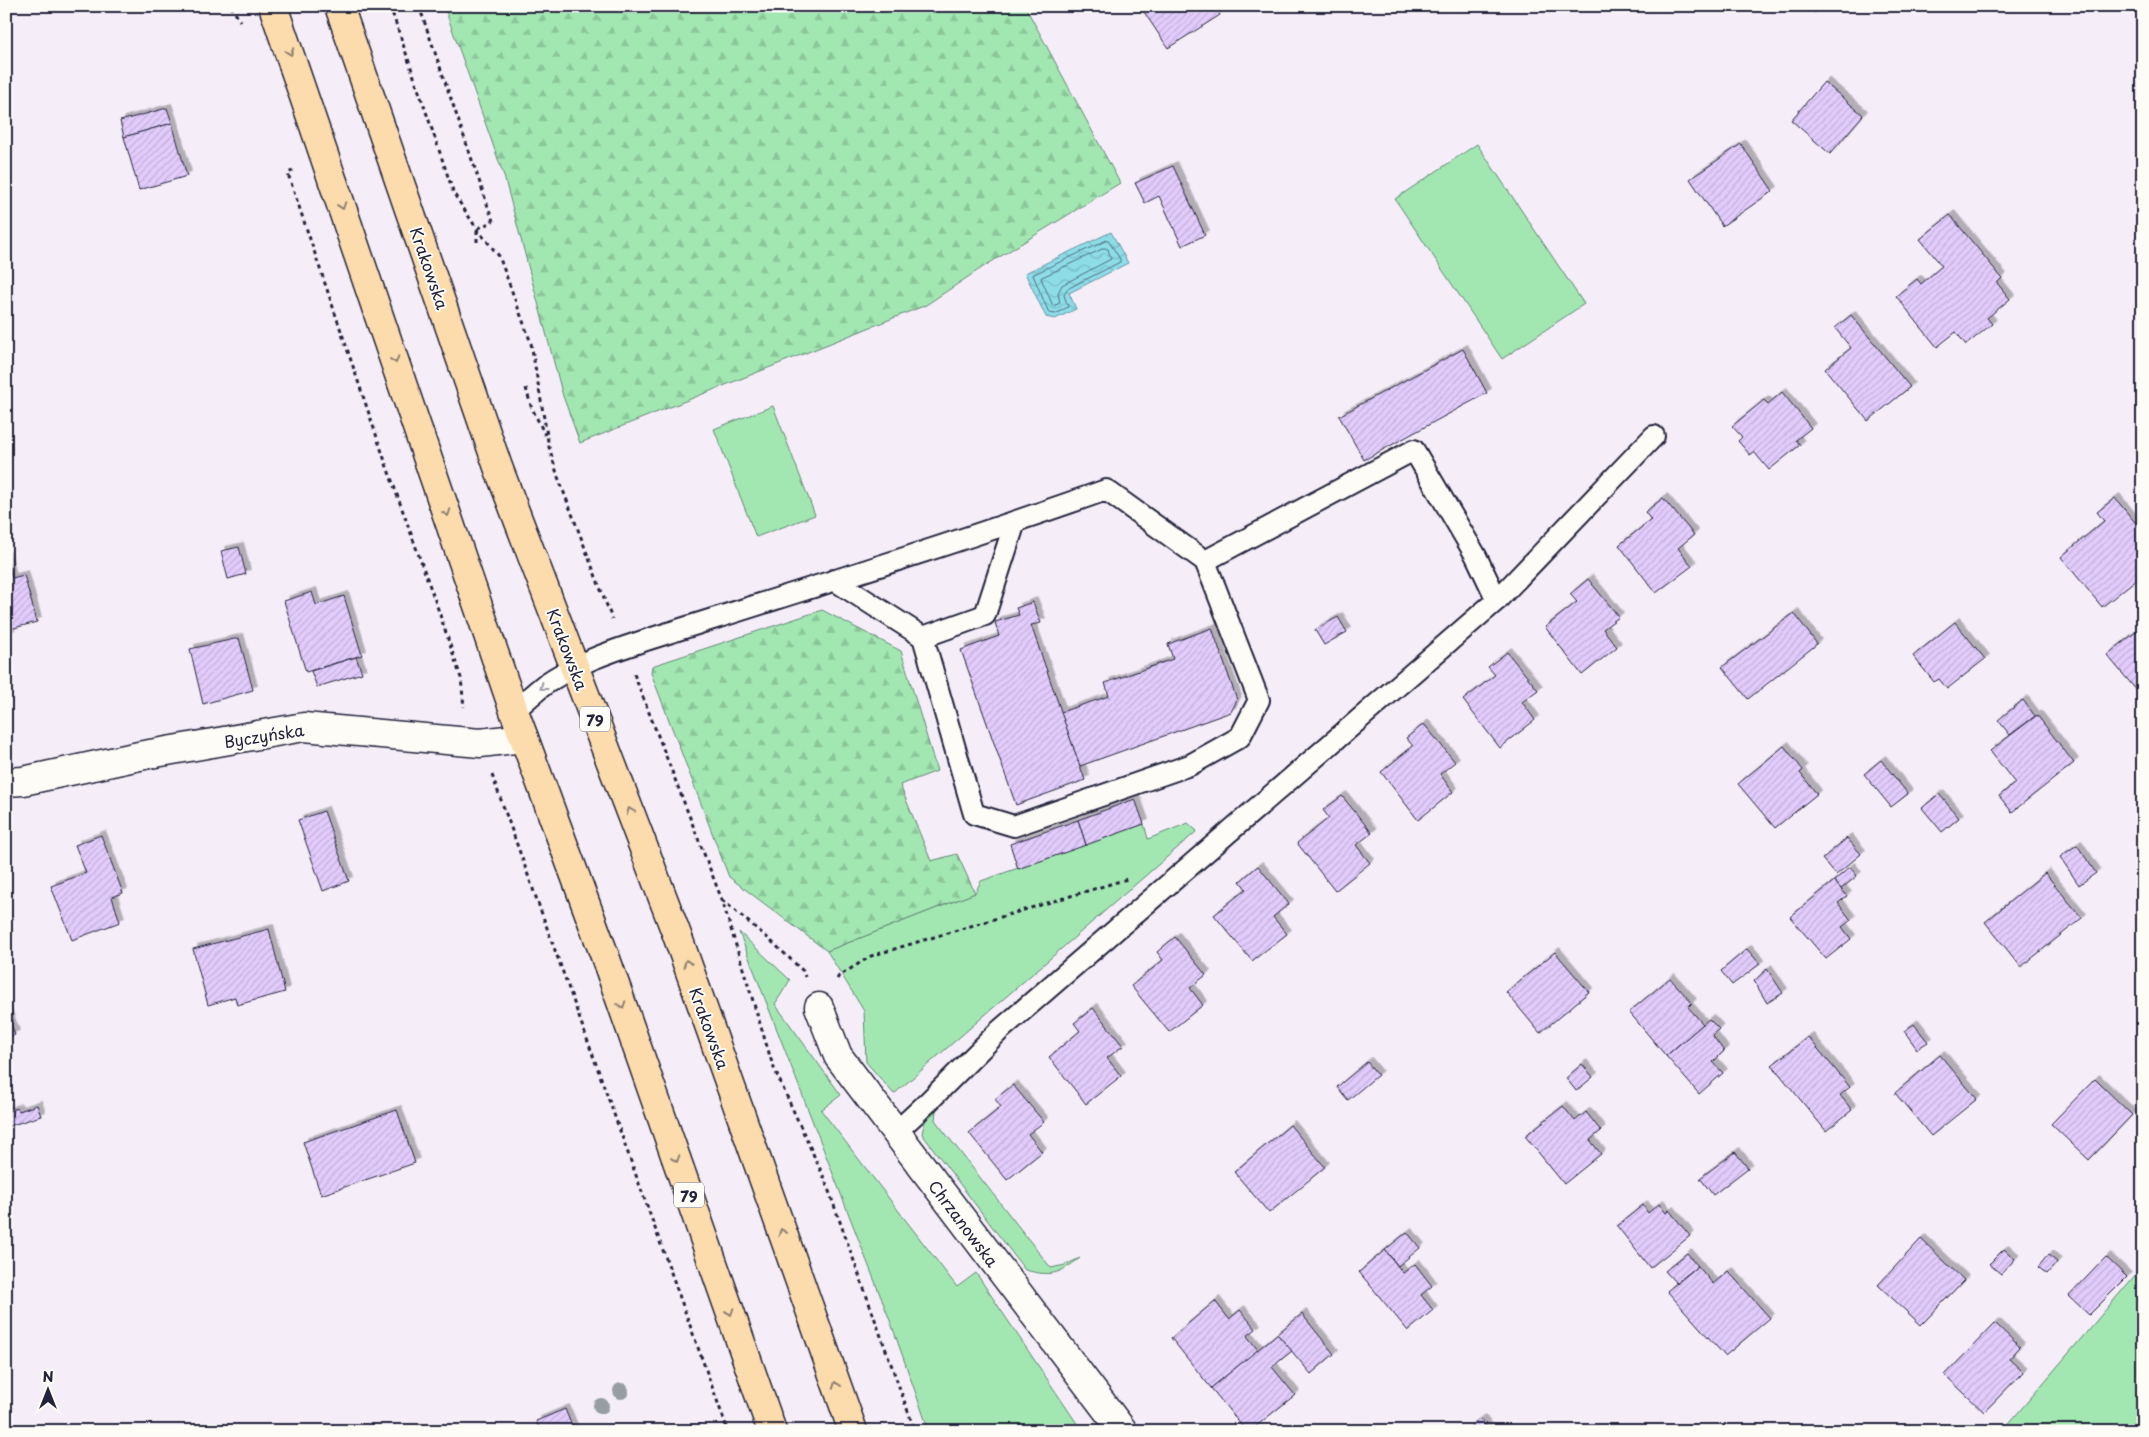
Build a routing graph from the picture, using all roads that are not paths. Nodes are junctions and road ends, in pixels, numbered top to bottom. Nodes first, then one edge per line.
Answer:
1 (273, 6) edge
2 (339, 6) edge
3 (1654, 436) dead end
4 (1015, 522) junction
5 (1205, 561) junction
6 (834, 580) junction
7 (1497, 600) junction
8 (924, 637) junction
9 (575, 666) junction
10 (514, 710) junction
11 (524, 738) junction
12 (6, 782) edge
13 (820, 1007) road end
14 (895, 1133) junction
15 (772, 1431) edge
16 (852, 1431) edge
17 (1123, 1431) edge

1 -> 10 main road, 79
2 - 9 main road, Krakowska / 79
3 - 7 lane
4 - 5 lane
4 - 6 lane
4 - 8 lane
5 - 7 lane
5 - 8 lane
6 - 8 lane
6 - 9 lane
7 - 14 lane
9 -> 10 lane
16 -> 9 main road, Krakowska / 79
10 - 11 main road, 79
11 - 12 street, Byczyńska
11 -> 15 main road, 79
13 - 14 street, Chrzanowska
14 - 17 street, Chrzanowska

